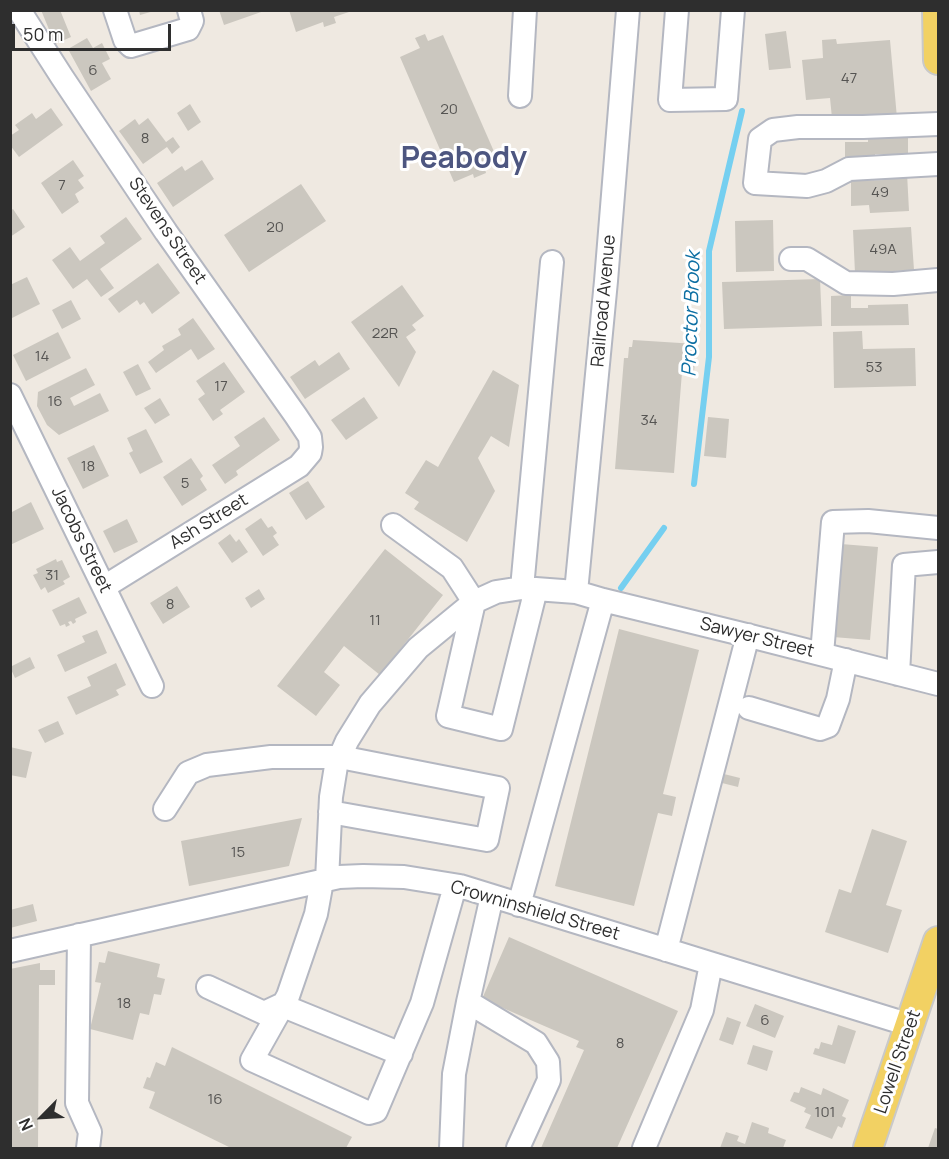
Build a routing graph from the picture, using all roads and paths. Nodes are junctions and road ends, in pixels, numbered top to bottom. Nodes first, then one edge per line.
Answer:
1 (19, 10) edge
2 (115, 10) edge
3 (189, 10) edge
4 (525, 10) edge
5 (628, 10) edge
6 (677, 10) edge
7 (734, 10) edge
8 (937, 10) edge
9 (939, 60) edge
10 (520, 96) dead end
11 (939, 124) edge
12 (939, 164) edge
13 (791, 259) dead end
14 (552, 262) dead end
15 (939, 280) edge
16 (10, 395) edge
17 (310, 453) joint
18 (393, 525) dead end
19 (939, 528) edge
20 (939, 562) edge
21 (104, 587) junction
22 (529, 589) junction
23 (576, 592) junction
24 (603, 600) junction
25 (474, 602) junction
26 (748, 635) junction
27 (822, 654) junction
28 (846, 660) junction
29 (898, 674) junction
30 (939, 684) edge
31 (152, 686) dead end
32 (749, 708) dead end
33 (340, 757) junction
34 (165, 809) dead end
35 (330, 812) junction
36 (324, 880) junction
37 (455, 886) junction
38 (492, 896) junction
39 (519, 905) junction
40 (79, 936) junction
41 (939, 941) edge
42 (666, 950) junction
43 (10, 951) edge
44 (711, 964) junction
45 (208, 987) dead end
46 (468, 1002) junction
47 (281, 1005) junction
48 (910, 1025) junction
49 (401, 1054) junction
50 (455, 1148) edge
51 (88, 1149) edge
52 (518, 1149) edge
53 (644, 1149) edge
54 (868, 1149) edge

1 - 17 street, Stevens Street
2 - 3 street
4 - 10 street
5 - 23 street, Railroad Avenue
6 - 7 street
8 - 9 main road
11 - 12 street
13 - 15 street
14 - 22 street
16 - 21 street, Jacobs Street
17 - 21 street, Ash Street
18 - 25 street
19 - 27 street
20 - 29 street
21 - 31 street, Jacobs Street
22 - 23 street, Sawyer Street
22 - 25 street, Sawyer Street
22 - 25 street
23 - 24 street, Sawyer Street
24 - 26 street, Sawyer Street
24 - 39 street
25 - 33 street, Sawyer Street
26 - 27 street, Sawyer Street
26 - 42 street
27 - 28 street, Sawyer Street
28 - 29 street, Sawyer Street
28 - 32 street
29 - 30 street, Sawyer Street
33 - 34 street
33 - 35 street, Sawyer Street
33 - 35 street
35 - 36 street, Sawyer Street
36 - 37 street, Crowninshield Street
36 - 40 street, Crowninshield Street
36 - 47 street, Sawyer Street
37 - 38 street, Crowninshield Street
37 - 49 street
38 - 39 street, Crowninshield Street
38 - 46 street
39 - 42 street, Crowninshield Street
40 - 43 street, Crowninshield Street
40 - 51 street
41 - 48 main road, Lowell Street
42 - 44 street, Crowninshield Street
44 - 48 street, Crowninshield Street
44 - 53 street
45 - 47 street
46 - 50 street
46 - 52 street
47 - 49 street
47 - 49 street, Sawyer Street
48 - 54 main road, Lowell Street

